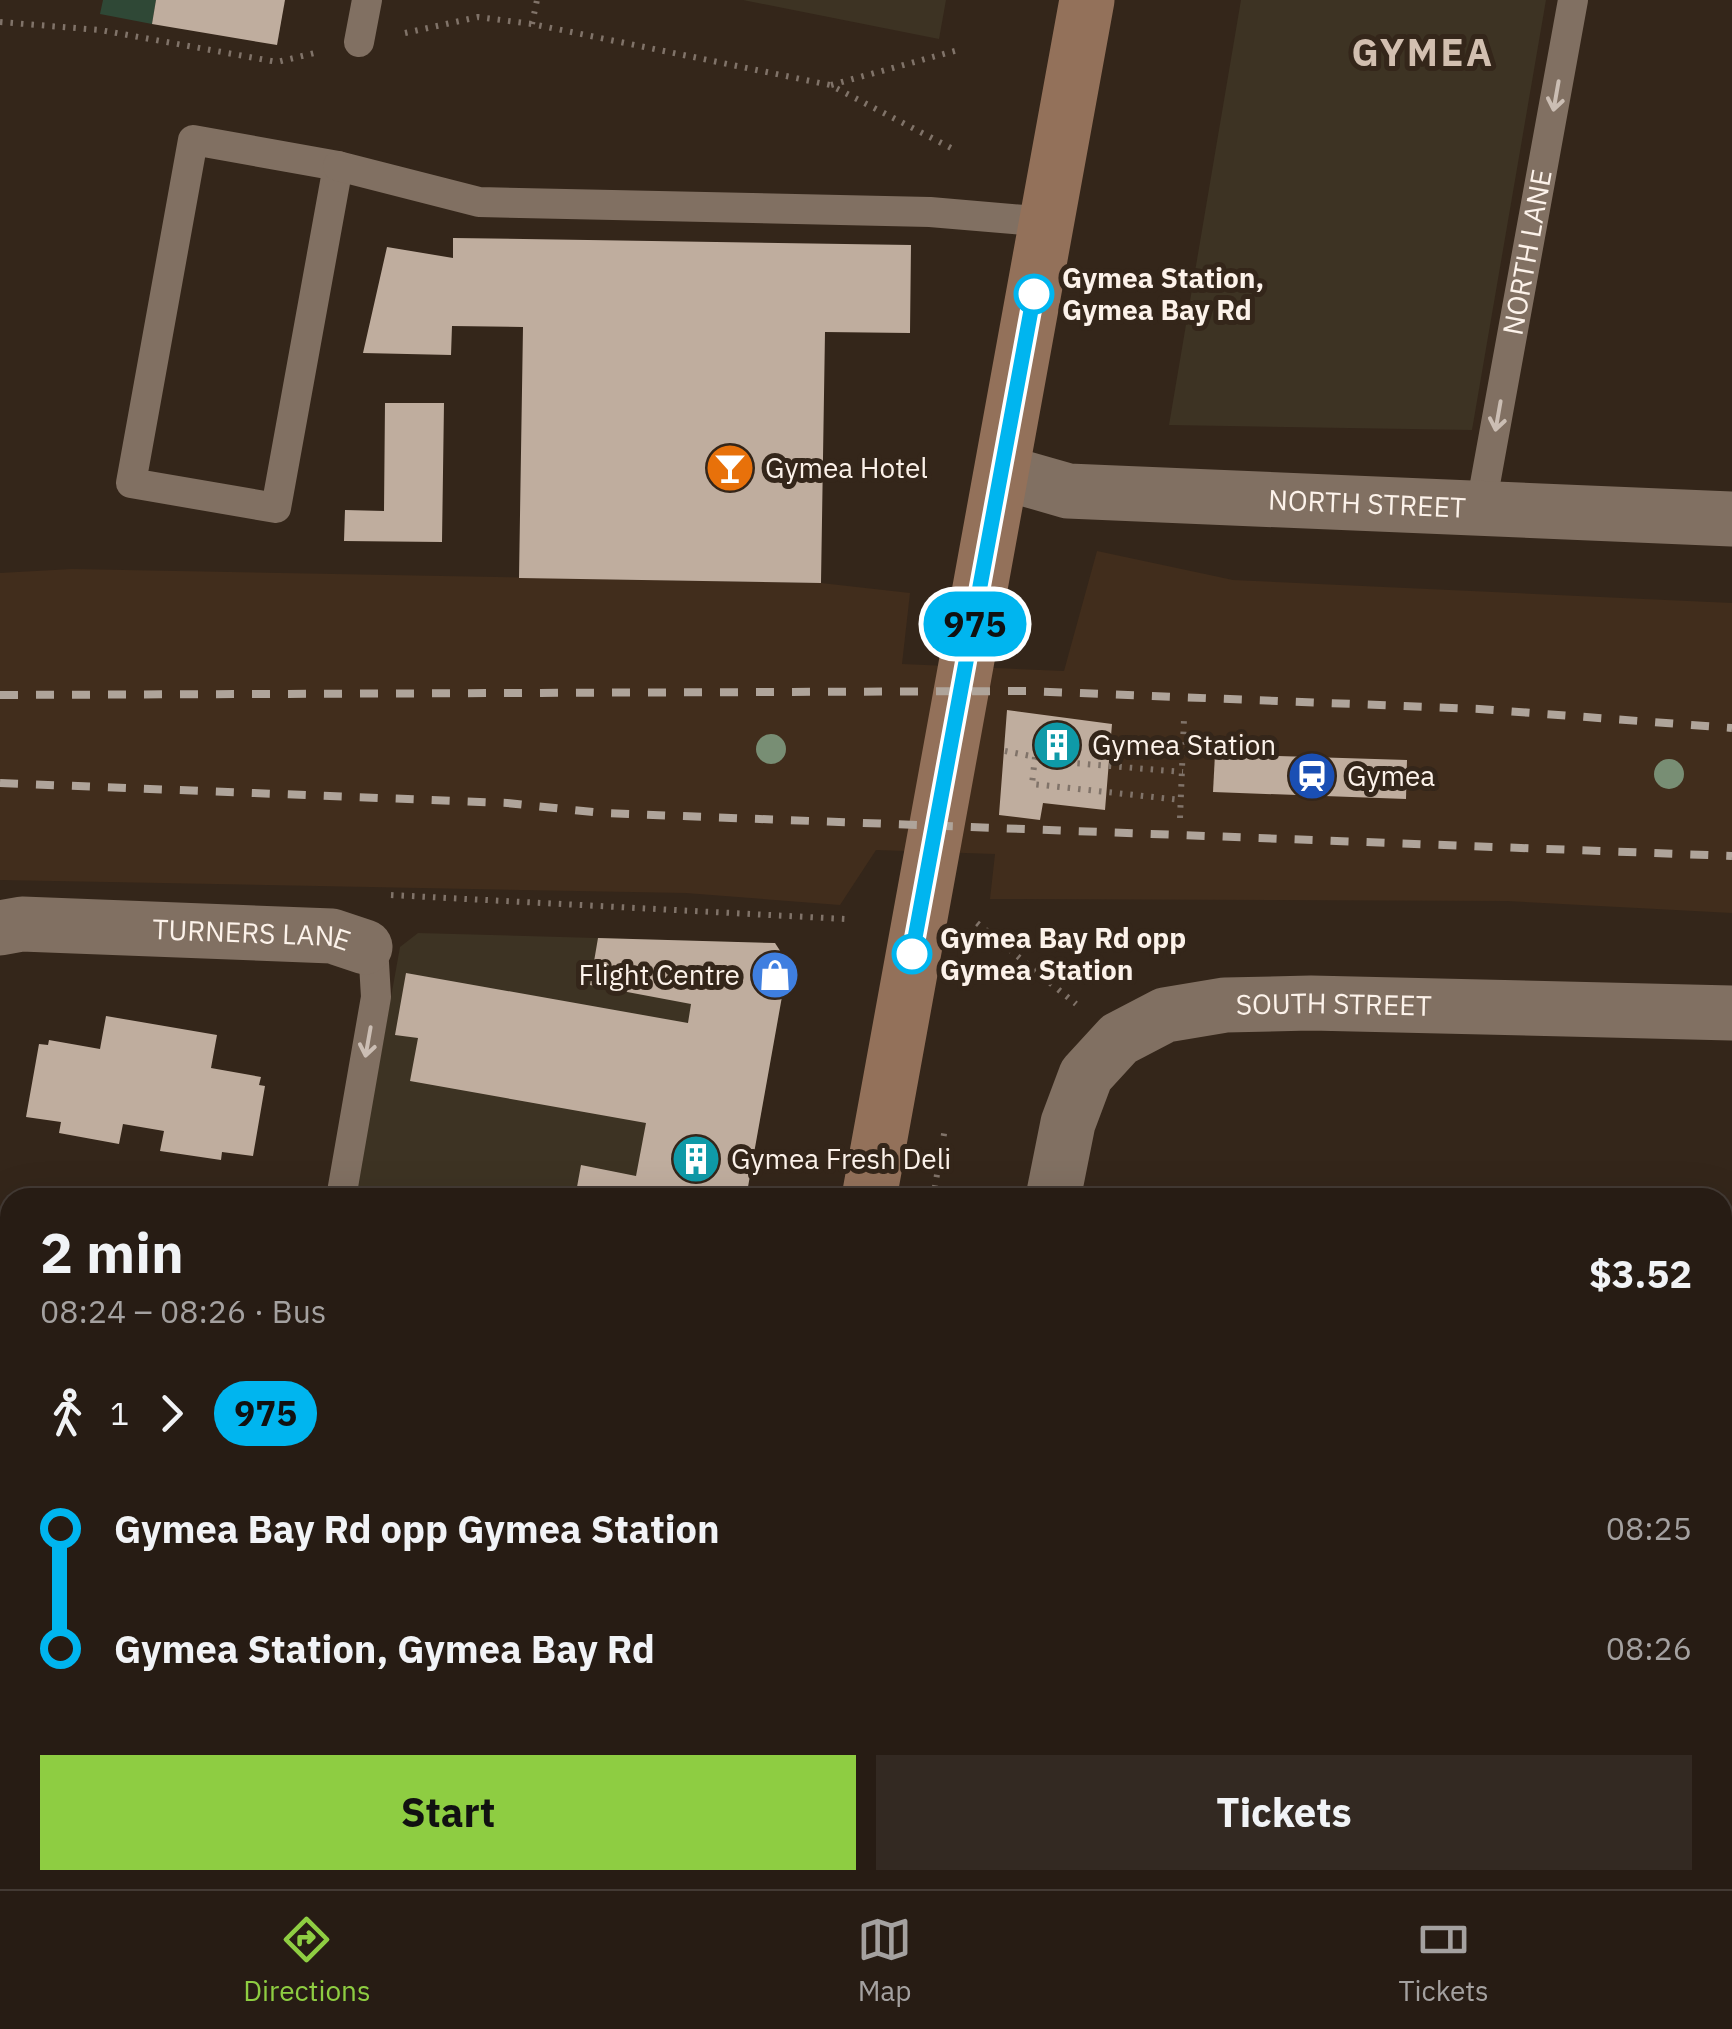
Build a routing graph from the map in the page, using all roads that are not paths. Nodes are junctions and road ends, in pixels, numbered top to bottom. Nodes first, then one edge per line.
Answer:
1 (367, 0) edge
2 (1087, 0) edge
3 (1573, 0) edge
4 (359, 42) road end
5 (338, 166) junction
6 (1047, 222) junction
7 (1002, 472) junction
8 (1482, 506) junction
9 (1732, 519) edge
10 (0, 928) edge
11 (365, 948) joint
12 (1732, 1013) edge
13 (343, 1188) edge
14 (871, 1188) edge
15 (1055, 1188) edge

1 - 4 lane
2 - 6 street
3 -> 8 lane, NORTH LANE
5 - 5 lane
5 - 6 lane
6 - 7 street
7 - 8 street, NORTH STREET
7 - 14 street
8 - 9 street, NORTH STREET
10 - 11 street, TURNERS LANE
11 -> 13 lane, TURNERS LANE
12 - 15 street, SOUTH STREET

